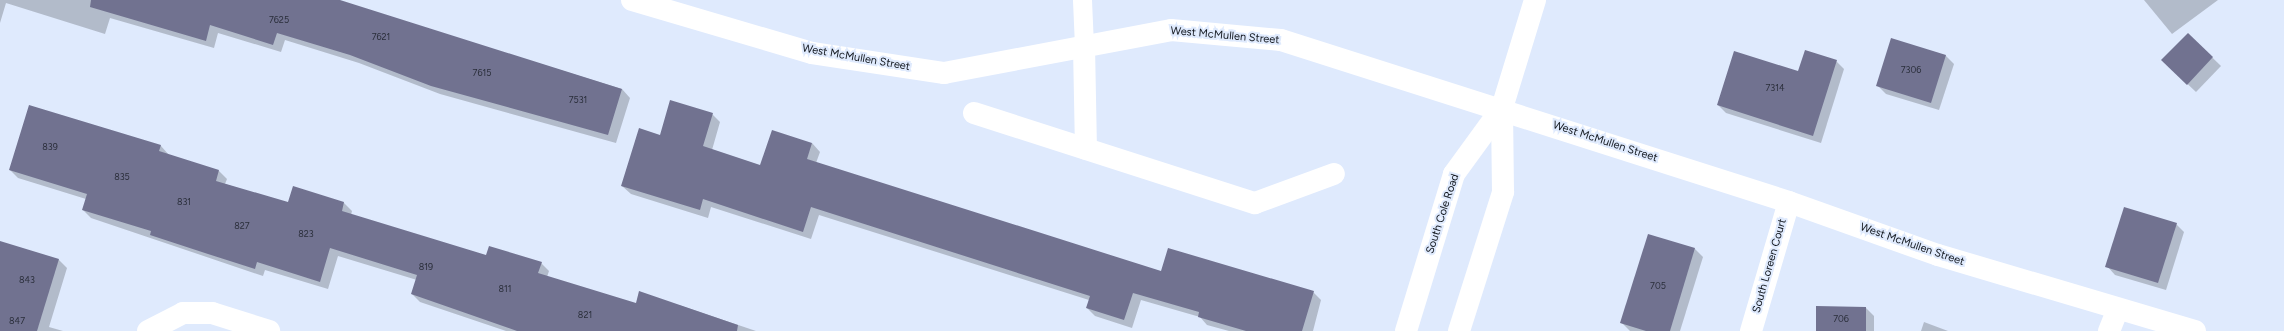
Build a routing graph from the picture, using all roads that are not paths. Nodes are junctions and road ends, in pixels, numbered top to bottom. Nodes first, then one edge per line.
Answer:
1 (632, 0) edge
2 (1082, 0) edge
3 (1535, 0) edge
4 (1084, 46) junction
5 (1502, 108) junction
6 (974, 113) dead end
7 (1086, 149) junction
8 (1334, 174) dead end
9 (1789, 202) junction
10 (2118, 309) junction
11 (148, 331) edge
12 (269, 331) edge
13 (1406, 331) edge
14 (1459, 331) edge
15 (1751, 331) edge
16 (2109, 331) edge
17 (2195, 331) edge

1 - 4 street, West McMullen Street
2 - 4 lane
3 - 5 street, South Cole Road
4 - 5 street, West McMullen Street
4 - 7 street
5 - 9 street, West McMullen Street
5 - 13 street, South Cole Road
5 - 14 street, South Cole Road
6 - 7 street
7 - 8 street
9 - 10 street, West McMullen Street
9 - 15 street, South Loreen Court
10 - 16 street
10 - 17 street, West McMullen Street
11 - 12 street

